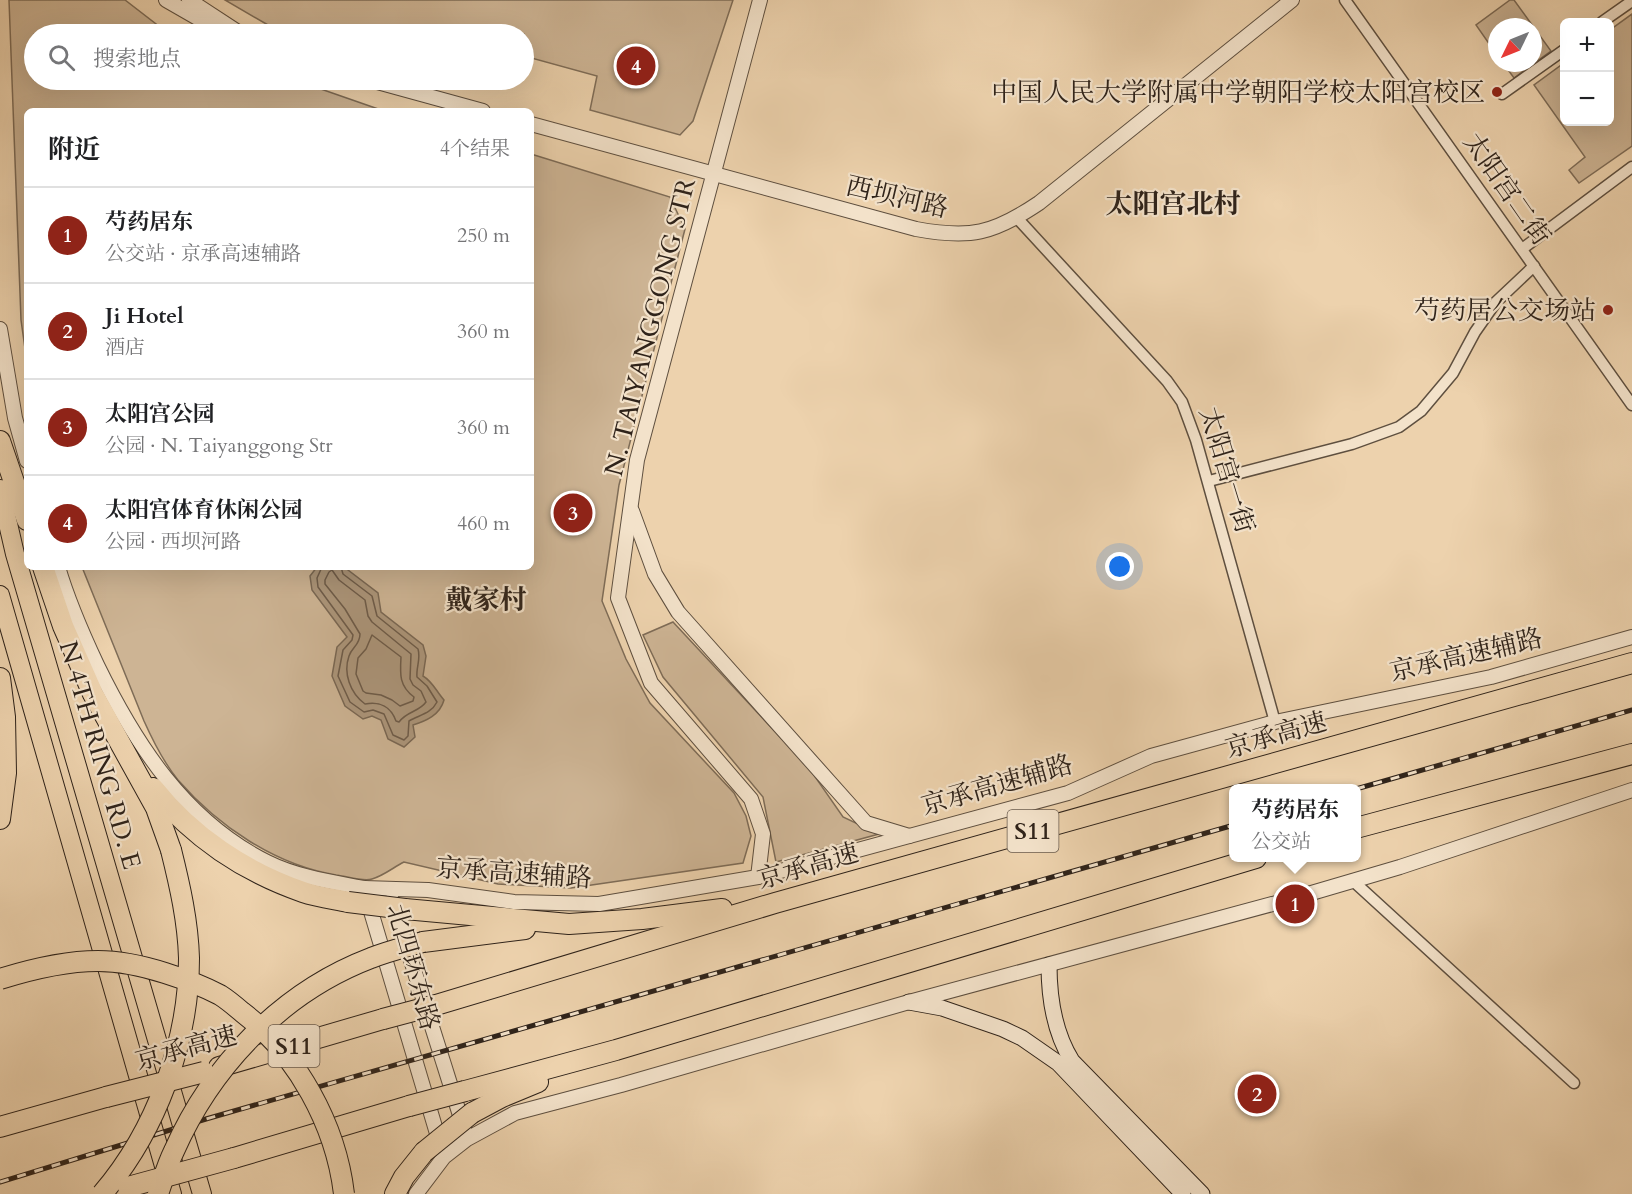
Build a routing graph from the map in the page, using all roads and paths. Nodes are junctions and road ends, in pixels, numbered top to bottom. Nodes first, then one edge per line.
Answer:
1 (166, 0) edge
2 (189, 0) edge
3 (760, 0) edge
4 (1292, 0) edge
5 (1345, 0) edge
6 (1632, 1) edge
7 (1608, 18) edge
8 (208, 24) edge
9 (226, 24) edge
10 (1560, 53) edge
11 (406, 90) edge
12 (1502, 94) dead end
13 (472, 108) edge
14 (534, 125) edge
15 (1632, 168) edge
16 (714, 175) junction
17 (1017, 218) junction
18 (1522, 249) junction
19 (1534, 266) junction
20 (0, 328) edge
21 (1632, 405) edge
22 (0, 441) edge
23 (24, 450) edge
24 (1209, 481) junction
25 (0, 489) edge
26 (630, 507) junction
27 (24, 511) edge
28 (44, 570) edge
29 (59, 570) edge
30 (0, 595) edge
31 (1632, 637) edge
32 (1632, 663) edge
33 (0, 678) edge
34 (1275, 722) junction
35 (1632, 754) edge
36 (131, 760) junction
37 (1632, 790) edge
38 (0, 819) edge
39 (1361, 827) edge
40 (909, 836) junction
41 (1243, 862) edge
42 (758, 877) junction
43 (1352, 880) junction
44 (364, 888) junction
45 (389, 890) junction
46 (776, 903) junction
47 (569, 924) junction
48 (1048, 965) junction
49 (0, 979) edge
50 (909, 1002) junction
51 (616, 1050) junction
52 (1574, 1083) dead end
53 (0, 1127) edge
54 (467, 1139) junction
55 (444, 1157) junction
56 (112, 1192) edge
57 (158, 1194) edge
58 (172, 1194) edge
59 (202, 1194) edge
60 (344, 1194) edge
61 (395, 1194) edge
62 (416, 1194) edge
63 (1183, 1194) edge
64 (1202, 1194) edge

1 - 8 street
2 - 9 street
3 - 16 street, N. TAIYANGGONG STR
4 - 17 street, 西坝河路
5 - 18 street, 太阳宫二街
6 - 7 street
10 - 12 street
11 - 13 street
14 - 16 street, 西坝河路
15 - 18 street
16 - 17 street, 西坝河路
16 - 26 street, N. TAIYANGGONG STR
17 - 24 street, 太阳宫一街
18 - 19 street, 太阳宫二街
19 - 21 street, 太阳宫二街
19 - 24 street
20 - 23 street
22 - 27 highway
24 - 34 street, 太阳宫一街
25 - 59 highway
26 - 40 street
26 - 42 street, N. TAIYANGGONG STR
28 - 36 highway
29 - 44 street, 北四环东路
30 - 58 highway, N 4TH RING RD. E
31 - 34 street, 京承高速辅路
32 - 46 highway, 京承高速 / S11
33 - 38 highway
34 - 40 street, 京承高速辅路
35 - 39 highway
36 - 47 highway, bridge
36 - 56 highway, bridge
37 - 43 street
40 - 42 street, 京承高速辅路
41 - 51 highway
42 - 45 street, 京承高速辅路
43 - 48 street
43 - 52 street
44 - 45 street, 京承高速辅路
44 - 55 street, 北四环东路
45 - 54 street
46 - 47 highway
46 - 53 highway, 京承高速 / S11, bridge
47 - 57 highway, bridge
48 - 50 street
48 - 64 main road
49 - 60 highway, bridge
50 - 54 street
50 - 63 main road
51 - 56 highway, bridge
51 - 61 highway, bridge
54 - 55 street
55 - 62 street

